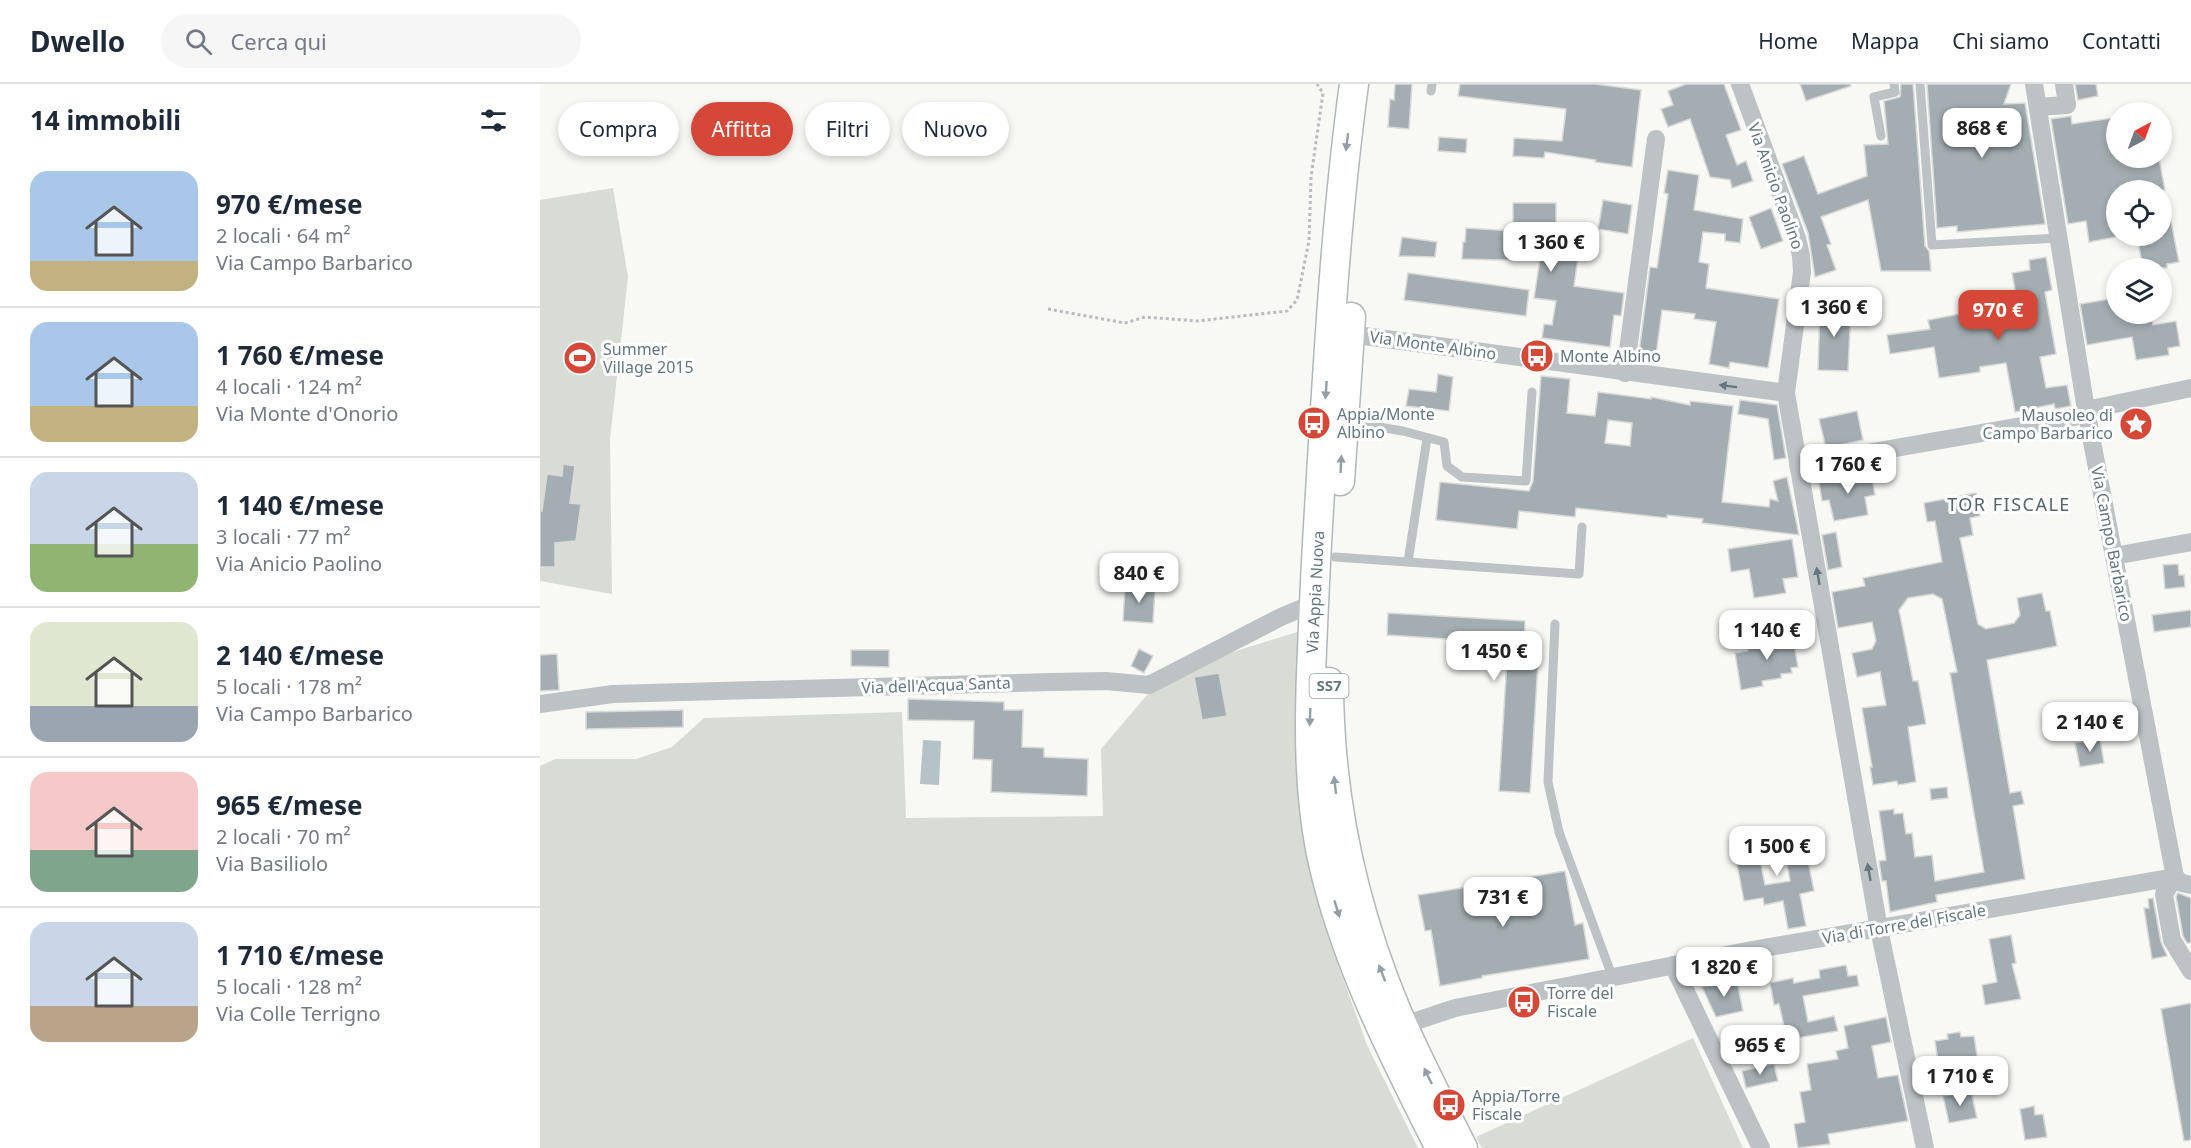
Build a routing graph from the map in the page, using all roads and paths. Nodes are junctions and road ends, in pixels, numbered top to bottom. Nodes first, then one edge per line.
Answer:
1 (1317, 84) edge
2 (1354, 84) edge
3 (1374, 84) edge
4 (1740, 84) edge
5 (1894, 84) edge
6 (1920, 84) edge
7 (2034, 84) edge
8 (2064, 84) edge
9 (2038, 107) junction
10 (1881, 136) dead end
11 (1656, 139) dead end
12 (2058, 238) junction
13 (1048, 309) dead end
14 (1340, 333) junction
15 (1625, 373) junction
16 (2191, 388) edge
17 (1532, 392) dead end
18 (1786, 393) junction
19 (2086, 410) junction
20 (1343, 421) junction
21 (1427, 438) junction
22 (1798, 465) junction
23 (1582, 527) dead end
24 (2191, 543) edge
25 (2114, 556) junction
26 (1335, 557) junction
27 (1408, 562) junction
28 (1314, 603) junction
29 (1555, 624) dead end
30 (540, 704) edge
31 (2183, 881) edge
32 (1879, 929) junction
33 (1673, 965) junction
34 (2191, 971) edge
35 (1612, 976) junction
36 (1395, 1031) junction
37 (1440, 1148) edge
38 (1463, 1148) edge
39 (1761, 1148) edge
40 (1925, 1148) edge

1 - 13 path
2 -> 14 main road, Via Appia Nuova / SS7
3 - 14 main road, Via Appia Nuova / SS7
4 - 18 street, Via Anicio Paolino
5 - 10 lane
6 - 12 lane
7 - 9 street
8 - 9 street
9 - 12 street, Via Campo Barbarico
11 - 15 street
12 - 19 street, Via Campo Barbarico
14 - 15 street, Via Monte Albino
14 - 20 main road, Via Appia Nuova / SS7
14 -> 28 main road, Via Appia Nuova / SS7
18 -> 15 street, Via Monte Albino
16 - 19 street
17 - 21 lane
18 - 22 street, Via Anicio Paolino
19 - 22 street
19 - 25 street, Via Campo Barbarico
20 - 21 lane
26 -> 20 main road, Via Appia Nuova / SS7
21 - 27 lane
32 -> 22 street, Via Anicio Paolino
23 - 27 lane
24 - 25 street
25 - 31 street, Via Campo Barbarico
26 - 27 lane
36 -> 26 main road, Via Appia Nuova / SS7
28 - 30 street, Via dell'Acqua Santa
28 -> 36 main road, Via Appia Nuova / SS7
29 - 35 lane
31 - 32 street, Via di Torre del Fiscale
31 - 34 street
32 - 33 street, Via di Torre del Fiscale
32 - 40 street, Via Anicio Paolino
33 - 35 street, Via di Torre del Fiscale
33 - 39 street
35 - 36 street, Via di Torre del Fiscale
36 - 37 main road, Via Appia Nuova / SS7
38 -> 36 main road, Via Appia Nuova / SS7

